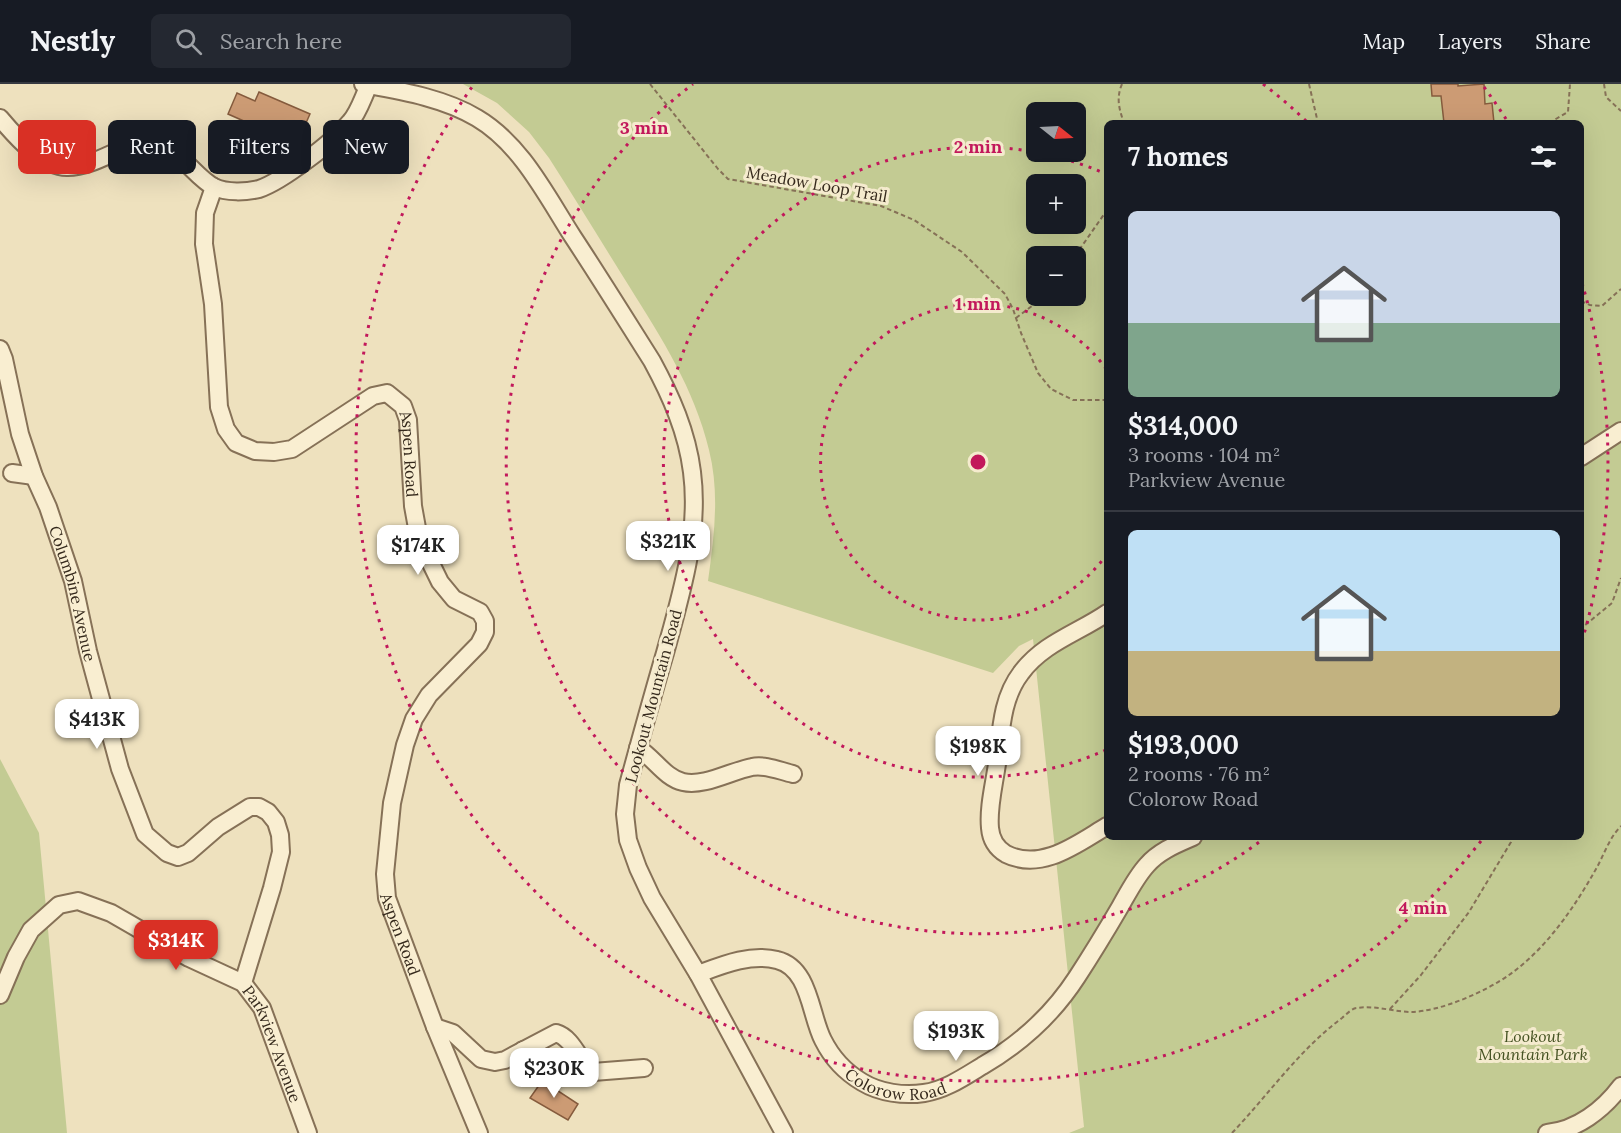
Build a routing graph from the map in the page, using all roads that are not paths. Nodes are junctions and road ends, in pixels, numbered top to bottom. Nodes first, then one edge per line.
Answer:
1 (366, 85) edge
2 (0, 118) edge
3 (214, 188) junction
4 (0, 349) edge
5 (1621, 431) edge
6 (1584, 454) edge
7 (12, 473) dead end
8 (34, 476) junction
9 (1104, 615) edge
10 (638, 748) junction
11 (793, 774) dead end
12 (1104, 828) edge
13 (1187, 840) edge
14 (698, 974) junction
15 (243, 983) junction
16 (0, 995) edge
17 (435, 1027) junction
18 (523, 1050) junction
19 (644, 1068) dead end
20 (588, 1070) junction
21 (1621, 1086) edge
22 (308, 1133) edge
23 (479, 1133) edge
24 (784, 1133) edge
25 (1546, 1133) edge

1 - 3 street
1 - 10 street, Lookout Mountain Road
2 - 3 street
3 - 17 street, Aspen Road
4 - 8 street, Columbine Avenue
5 - 6 street
7 - 8 street
8 - 15 street, Columbine Avenue
9 - 12 street
10 - 11 street
10 - 14 street, Lookout Mountain Road
13 - 14 street, Colorow Road
14 - 24 street, Lookout Mountain Road
15 - 16 street, Parkview Avenue
15 - 22 street, Parkview Avenue
17 - 18 street
17 - 23 street, Aspen Road
18 - 20 street
18 - 20 street
19 - 20 street
21 - 25 street

